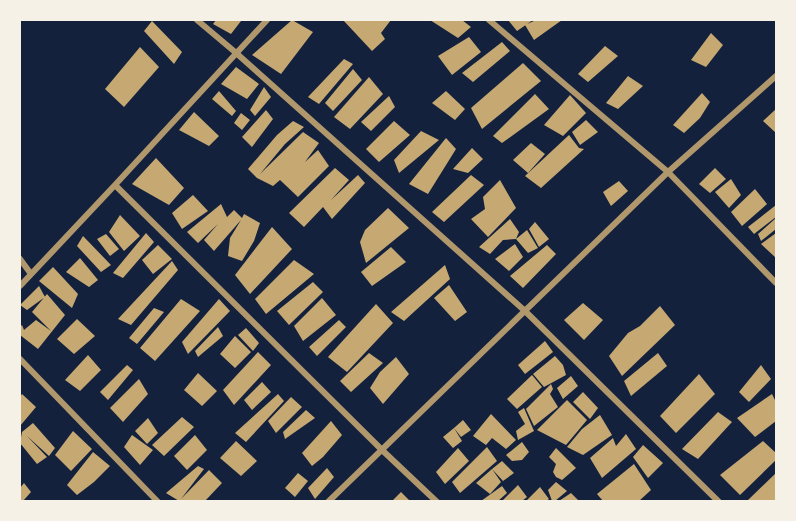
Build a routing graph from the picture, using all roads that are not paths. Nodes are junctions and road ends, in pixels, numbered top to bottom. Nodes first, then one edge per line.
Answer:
1 (196, 20) edge
2 (267, 20) edge
3 (489, 20) edge
4 (236, 52) junction
5 (777, 76) edge
6 (668, 172) junction
7 (116, 184) junction
8 (20, 259) edge
9 (31, 274) junction
10 (777, 283) edge
11 (20, 286) edge
12 (525, 311) junction
13 (20, 359) edge
14 (382, 450) junction
15 (158, 501) edge
16 (328, 501) edge
17 (437, 501) edge
18 (719, 501) edge

1 - 4 street
2 - 4 street
3 - 6 street
4 - 7 street
4 - 12 street
5 - 6 street
6 - 10 street
6 - 12 street
7 - 9 street
7 - 14 street
8 - 9 street
9 - 11 street
12 - 14 street
12 - 18 street
13 - 15 street
14 - 16 street
14 - 17 street

